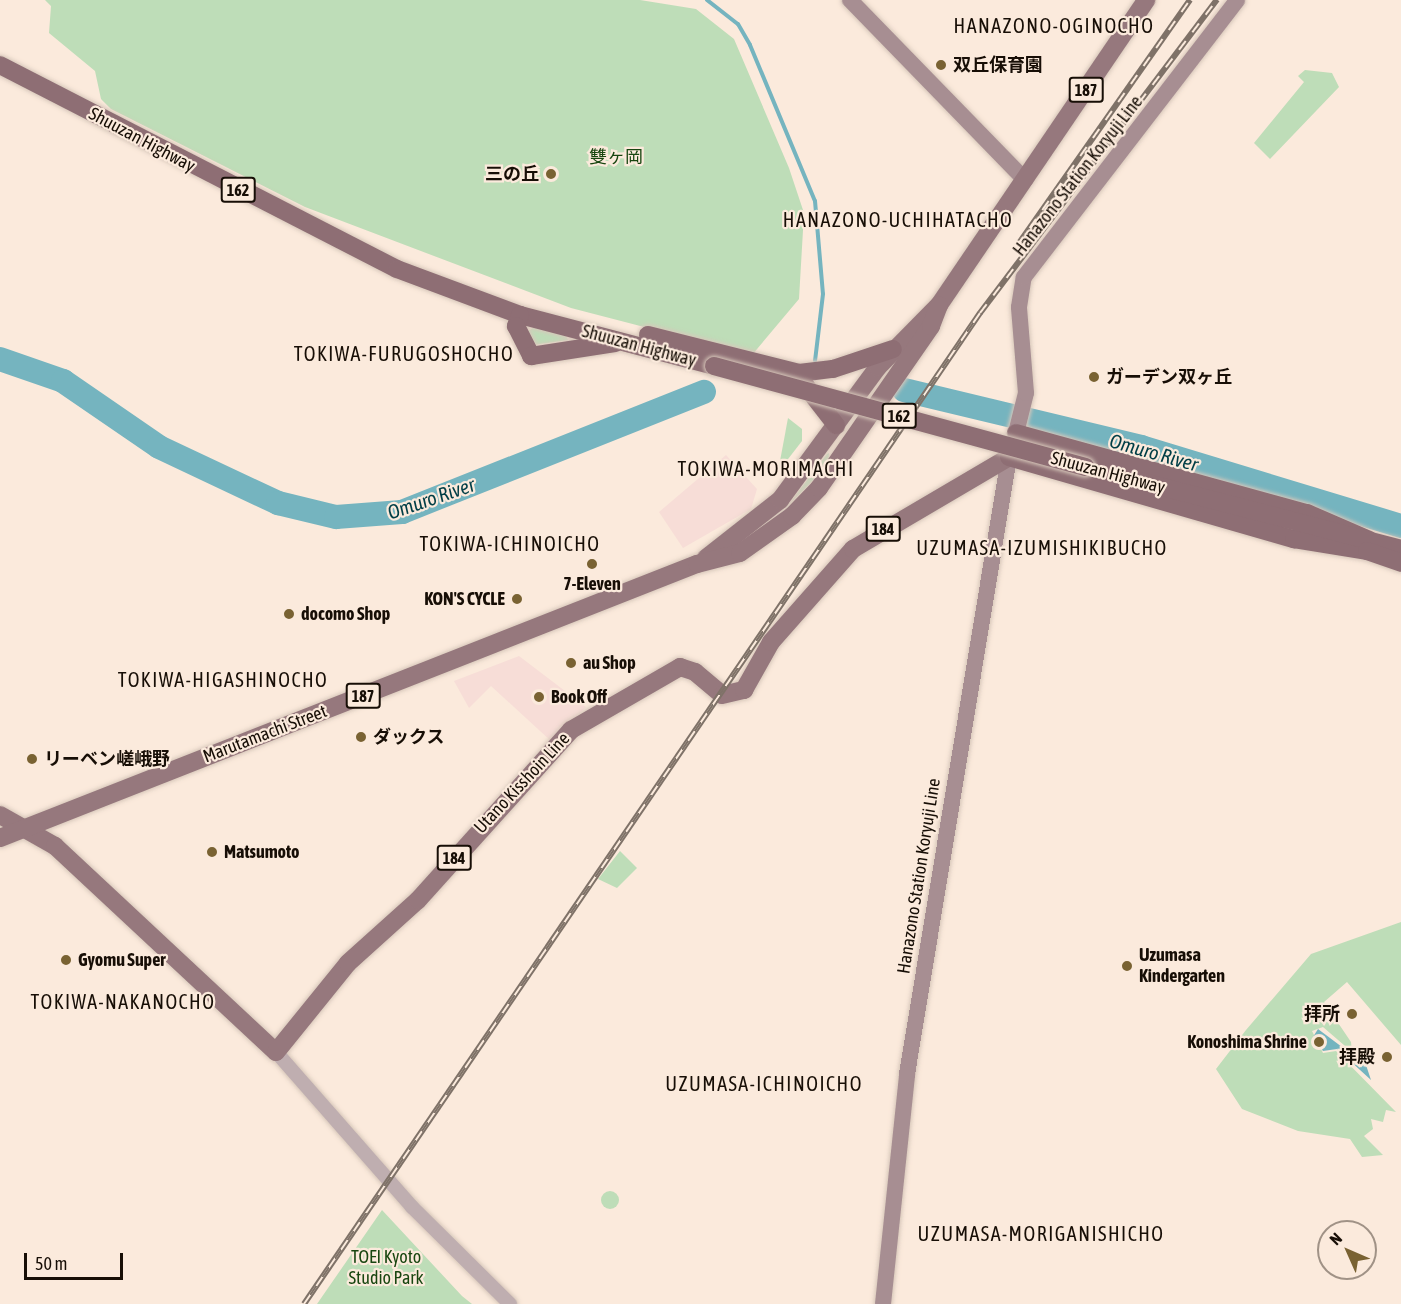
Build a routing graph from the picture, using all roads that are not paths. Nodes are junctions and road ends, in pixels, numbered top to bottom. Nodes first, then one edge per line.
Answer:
1 (850, 0) edge
2 (1146, 0) edge
3 (1237, 0) edge
4 (0, 65) edge
5 (1024, 180) junction
6 (939, 304) junction
7 (520, 315) junction
8 (921, 341) junction
9 (625, 342) junction
10 (893, 349) junction
11 (784, 371) junction
12 (836, 425) junction
13 (1017, 430) junction
14 (1009, 457) junction
15 (840, 460) junction
16 (1368, 546) junction
17 (1401, 549) edge
18 (1401, 563) edge
19 (697, 564) junction
20 (0, 815) edge
21 (28, 827) junction
22 (0, 838) edge
23 (276, 1052) junction
24 (510, 1304) edge
25 (884, 1304) edge

1 - 5 main road
2 - 5 main road, Marutamachi Street / 187
3 - 13 main road, Hanazono Station Koryuji Line
4 - 7 highway, Shuuzan Highway / 162
5 - 6 main road, Marutamachi Street / 187
6 - 8 main road, Marutamachi Street / 187
6 - 10 main road, Marutamachi Street / 187
7 - 9 highway, Shuuzan Highway / 162
7 - 9 highway
7 - 11 highway
8 - 12 main road
8 - 15 main road, Marutamachi Street / 187
9 - 16 highway, Shuuzan Highway / 162, bridge
10 - 11 highway
10 - 12 main road, Marutamachi Street / 187
11 - 12 highway
12 - 15 main road
12 - 19 main road, Marutamachi Street / 187
13 - 14 main road
13 - 16 highway
14 - 16 highway
14 - 23 main road, Utano Kisshoin Line / 184
14 - 25 main road, Hanazono Station Koryuji Line
15 - 19 main road, Marutamachi Street / 187
16 - 17 highway, Shuuzan Highway / 162
16 - 18 highway, Shuuzan Highway / 162
19 - 21 main road, Marutamachi Street / 187
20 - 21 main road
21 - 22 main road, Marutamachi Street / 187
21 - 23 main road
23 - 24 street

